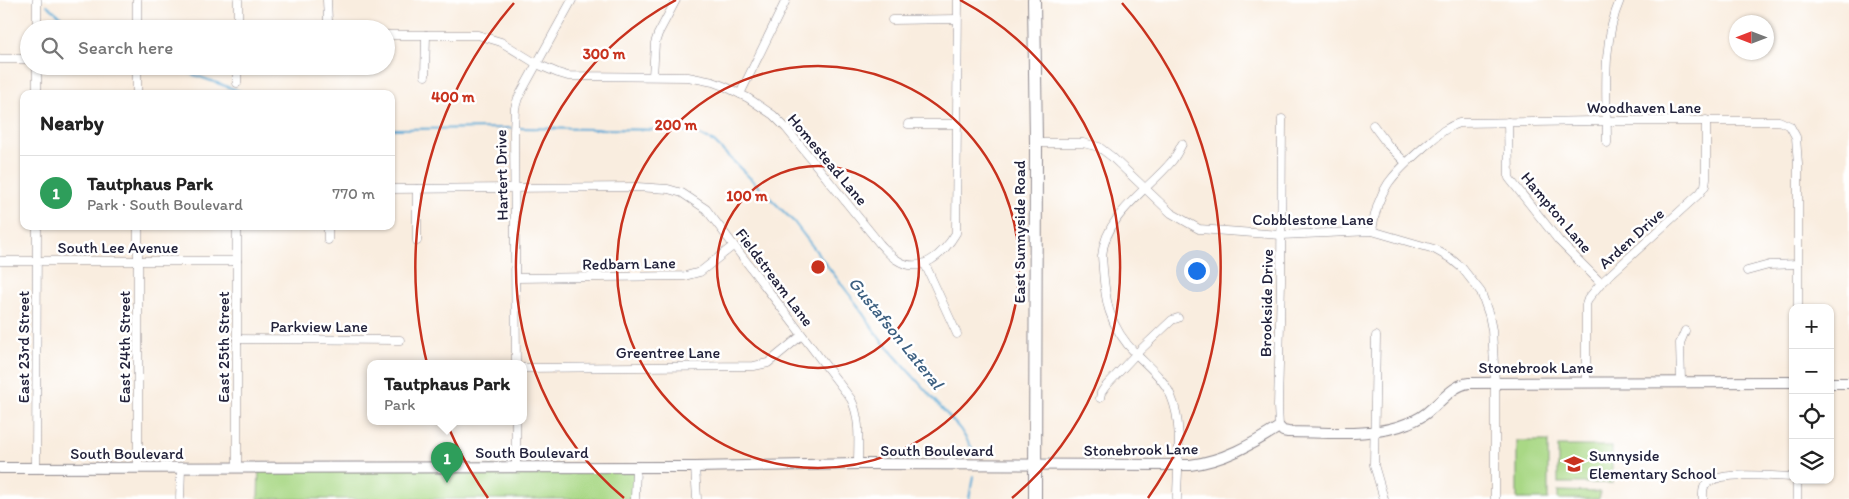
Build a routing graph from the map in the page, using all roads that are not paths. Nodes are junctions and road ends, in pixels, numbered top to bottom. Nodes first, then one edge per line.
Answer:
1 (37, 0) edge
2 (137, 0) edge
3 (238, 0) edge
4 (327, 0) edge
5 (572, 0) edge
6 (676, 0) edge
7 (786, 0) edge
8 (958, 0) edge
9 (1034, 0) edge
10 (1620, 0) edge
11 (957, 19) junction
12 (37, 20) edge
13 (137, 20) edge
14 (238, 20) edge
15 (328, 20) edge
16 (892, 20) dead end
17 (395, 35) edge
18 (426, 36) junction
19 (0, 59) edge
20 (20, 59) edge
21 (537, 64) junction
22 (37, 75) edge
23 (137, 75) edge
24 (237, 75) edge
25 (425, 76) dead end
26 (653, 76) junction
27 (237, 83) dead end
28 (37, 90) edge
29 (137, 90) edge
30 (740, 94) junction
31 (1282, 119) dead end
32 (1706, 120) junction
33 (1607, 121) junction
34 (1508, 122) junction
35 (908, 124) dead end
36 (958, 124) junction
37 (1373, 125) dead end
38 (1036, 143) junction
39 (1607, 143) dead end
40 (1182, 144) dead end
41 (1406, 163) junction
42 (1146, 188) junction
43 (395, 189) edge
44 (417, 189) junction
45 (514, 189) junction
46 (37, 230) edge
47 (138, 230) edge
48 (237, 230) edge
49 (328, 230) edge
50 (1372, 231) junction
51 (1281, 235) junction
52 (328, 240) dead end
53 (417, 241) dead end
54 (733, 246) junction
55 (0, 261) edge
56 (37, 261) junction
57 (237, 261) junction
58 (138, 262) junction
59 (1798, 264) junction
60 (922, 265) junction
61 (1747, 271) dead end
62 (516, 278) junction
63 (1602, 283) junction
64 (1798, 304) edge
65 (1178, 318) dead end
66 (1685, 332) dead end
67 (957, 334) dead end
68 (802, 335) junction
69 (1376, 336) dead end
70 (237, 339) junction
71 (400, 340) dead end
72 (1136, 354) junction
73 (516, 360) edge
74 (527, 368) edge
75 (1681, 381) junction
76 (1495, 382) junction
77 (1586, 382) junction
78 (1789, 382) edge
79 (1834, 382) edge
80 (1849, 383) edge
81 (1100, 398) dead end
82 (516, 425) edge
83 (1279, 427) junction
84 (1375, 431) junction
85 (858, 464) junction
86 (1034, 465) junction
87 (1177, 465) junction
88 (636, 466) junction
89 (516, 467) junction
90 (695, 467) junction
91 (0, 468) edge
92 (36, 468) junction
93 (138, 468) junction
94 (181, 468) junction
95 (237, 468) junction
96 (1789, 477) edge
97 (1797, 484) edge
98 (180, 499) edge
99 (635, 499) edge
100 (697, 499) edge
101 (1034, 499) edge
102 (1177, 499) edge
103 (1384, 499) edge
104 (1495, 499) edge
105 (1703, 499) edge
106 (1797, 499) edge

1 - 12 street
2 - 13 street
3 - 14 street
4 - 15 street
5 - 21 street, Hartert Drive
6 - 26 street
7 - 30 street
8 - 11 street
9 - 38 main road, East Sunnyside Road
10 - 33 street
11 - 16 street
11 - 36 street
17 - 18 street, Homestead Lane
18 - 21 street, Homestead Lane
18 - 25 street
19 - 20 street
21 - 26 street, Homestead Lane
21 - 45 street, Hartert Drive
22 - 28 street
23 - 29 street
24 - 27 street
26 - 30 street, Homestead Lane
30 - 60 street, Homestead Lane
31 - 51 street, Brookside Drive
32 - 33 street, Woodhaven Lane
32 - 59 street, Woodhaven Lane
32 - 63 street, Arden Drive
33 - 34 street, Woodhaven Lane
33 - 39 street
34 - 41 street, Woodhaven Lane
34 - 63 street, Hampton Lane
35 - 36 street
36 - 60 street
37 - 41 street
38 - 42 street, Cobblestone Lane
38 - 86 main road, East Sunnyside Road
40 - 42 street
41 - 50 street, Woodhaven Lane
42 - 51 street, Cobblestone Lane
42 - 72 street
43 - 44 street, Fieldstream Lane
44 - 45 street, Fieldstream Lane
44 - 53 street
45 - 54 street, Fieldstream Lane
45 - 62 street, Hartert Drive
46 - 56 street, East 23rd Street
47 - 58 street, East 24th Street
48 - 57 street, East 25th Street
49 - 52 street
50 - 51 street, Cobblestone Lane
50 - 76 street, Cobblestone Lane
51 - 83 street, Brookside Drive
54 - 62 street, Redbarn Lane
54 - 68 street, Fieldstream Lane
55 - 56 street, South Lee Avenue
56 - 58 street, South Lee Avenue
56 - 92 street, East 23rd Street
57 - 58 street, South Lee Avenue
57 - 70 street, East 25th Street
58 - 93 street, East 24th Street
59 - 61 street
59 - 64 street, Woodhaven Lane
60 - 67 street
62 - 73 street, Hartert Drive
63 - 77 street, Arden Drive
65 - 72 street
66 - 75 street
68 - 74 street, Greentree Lane
68 - 85 street, Fieldstream Lane
69 - 84 street
70 - 71 street, Parkview Lane
70 - 95 street, East 25th Street
72 - 81 street
72 - 87 street
75 - 77 street, Stonebrook Lane
75 - 78 street, Stonebrook Lane
76 - 77 street, Stonebrook Lane
76 - 84 street, Stonebrook Lane
76 - 104 street, Cobblestone Lane
79 - 80 street
82 - 89 street
83 - 84 street, Stonebrook Lane
83 - 87 street, Stonebrook Lane
84 - 103 street
85 - 86 street, South Boulevard
85 - 90 street, South Boulevard
86 - 87 street, Stonebrook Lane
86 - 101 main road, East Sunnyside Road
87 - 102 street
88 - 89 street, South Boulevard
88 - 90 street, South Boulevard
88 - 99 street
89 - 95 street, South Boulevard
90 - 100 street
91 - 92 street, South Boulevard
92 - 93 street, South Boulevard
93 - 94 street, South Boulevard
94 - 95 street, South Boulevard
94 - 98 street
96 - 105 street
97 - 106 street

